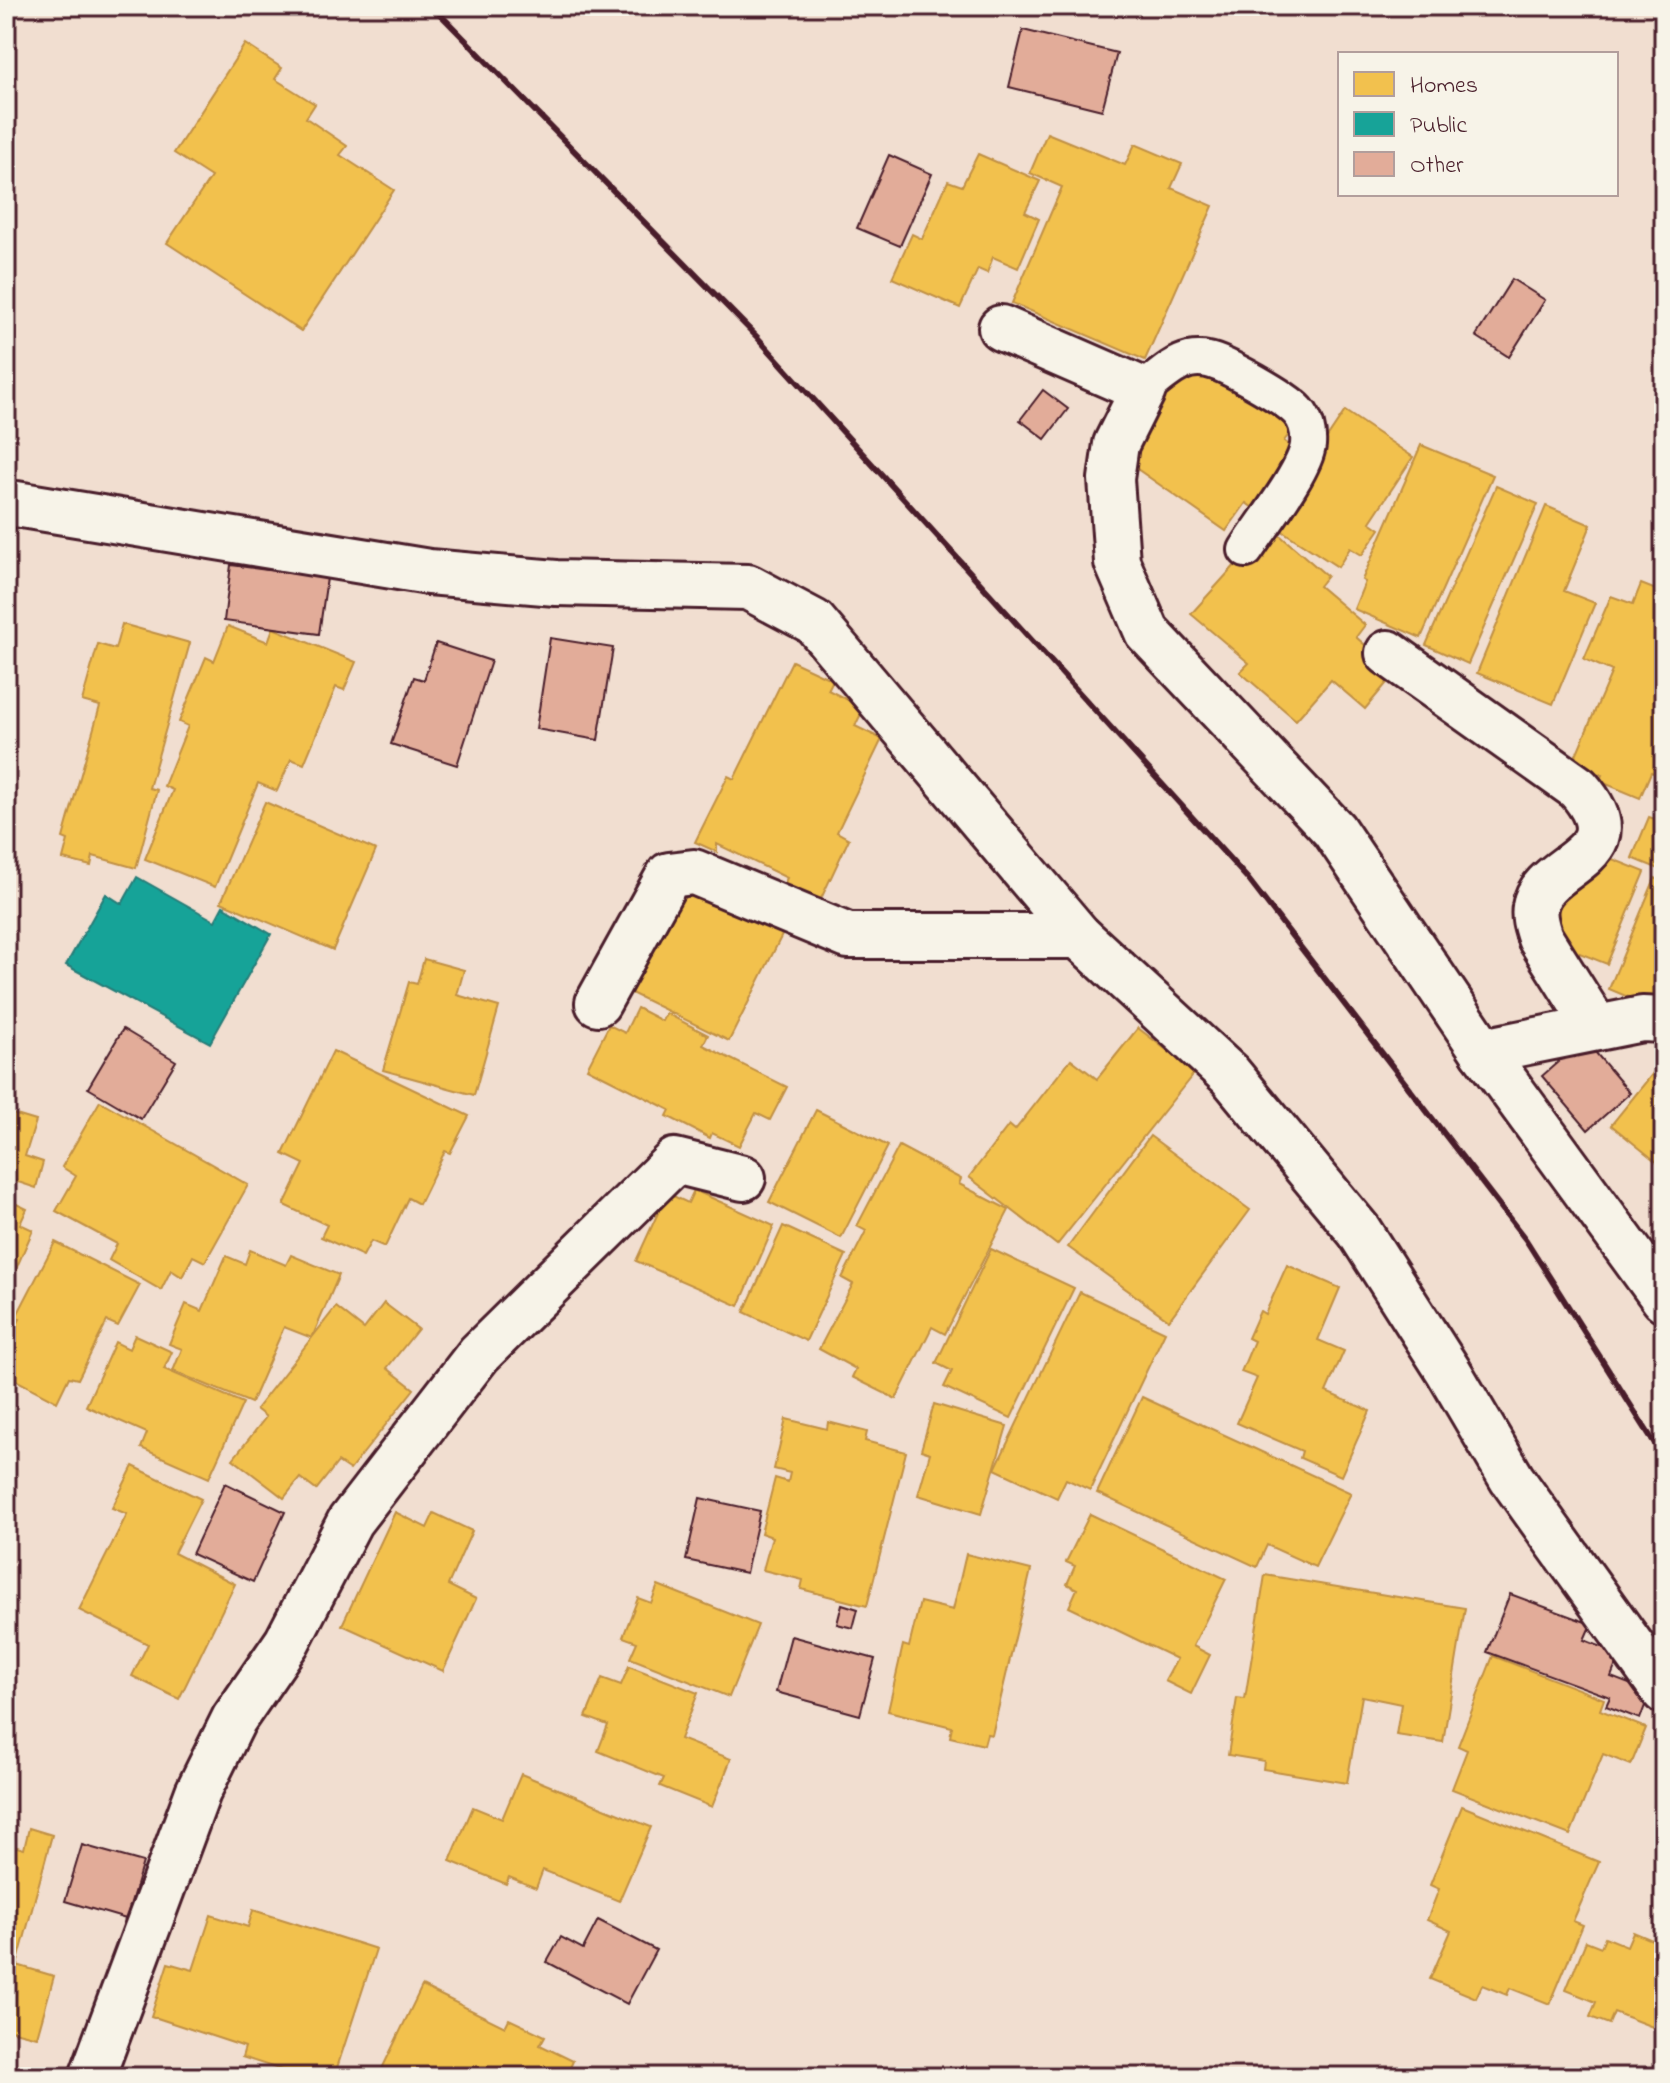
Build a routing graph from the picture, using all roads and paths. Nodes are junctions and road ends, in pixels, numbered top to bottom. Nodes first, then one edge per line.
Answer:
1 (1001, 328) dead end
2 (1143, 390) junction
3 (6, 506) edge
4 (1246, 550) dead end
5 (1388, 653) dead end
6 (1079, 936) junction
7 (598, 1003) dead end
8 (1664, 1020) edge
9 (1596, 1027) junction
10 (1483, 1051) junction
11 (743, 1178) dead end
12 (1664, 1299) edge
13 (1664, 1691) edge
14 (92, 2077) edge

1 - 2 street
2 - 4 lane
2 - 10 street
3 - 6 street
5 - 9 street
6 - 7 street
6 - 13 street
8 - 9 street
9 - 10 street
10 - 12 street
11 - 14 street

